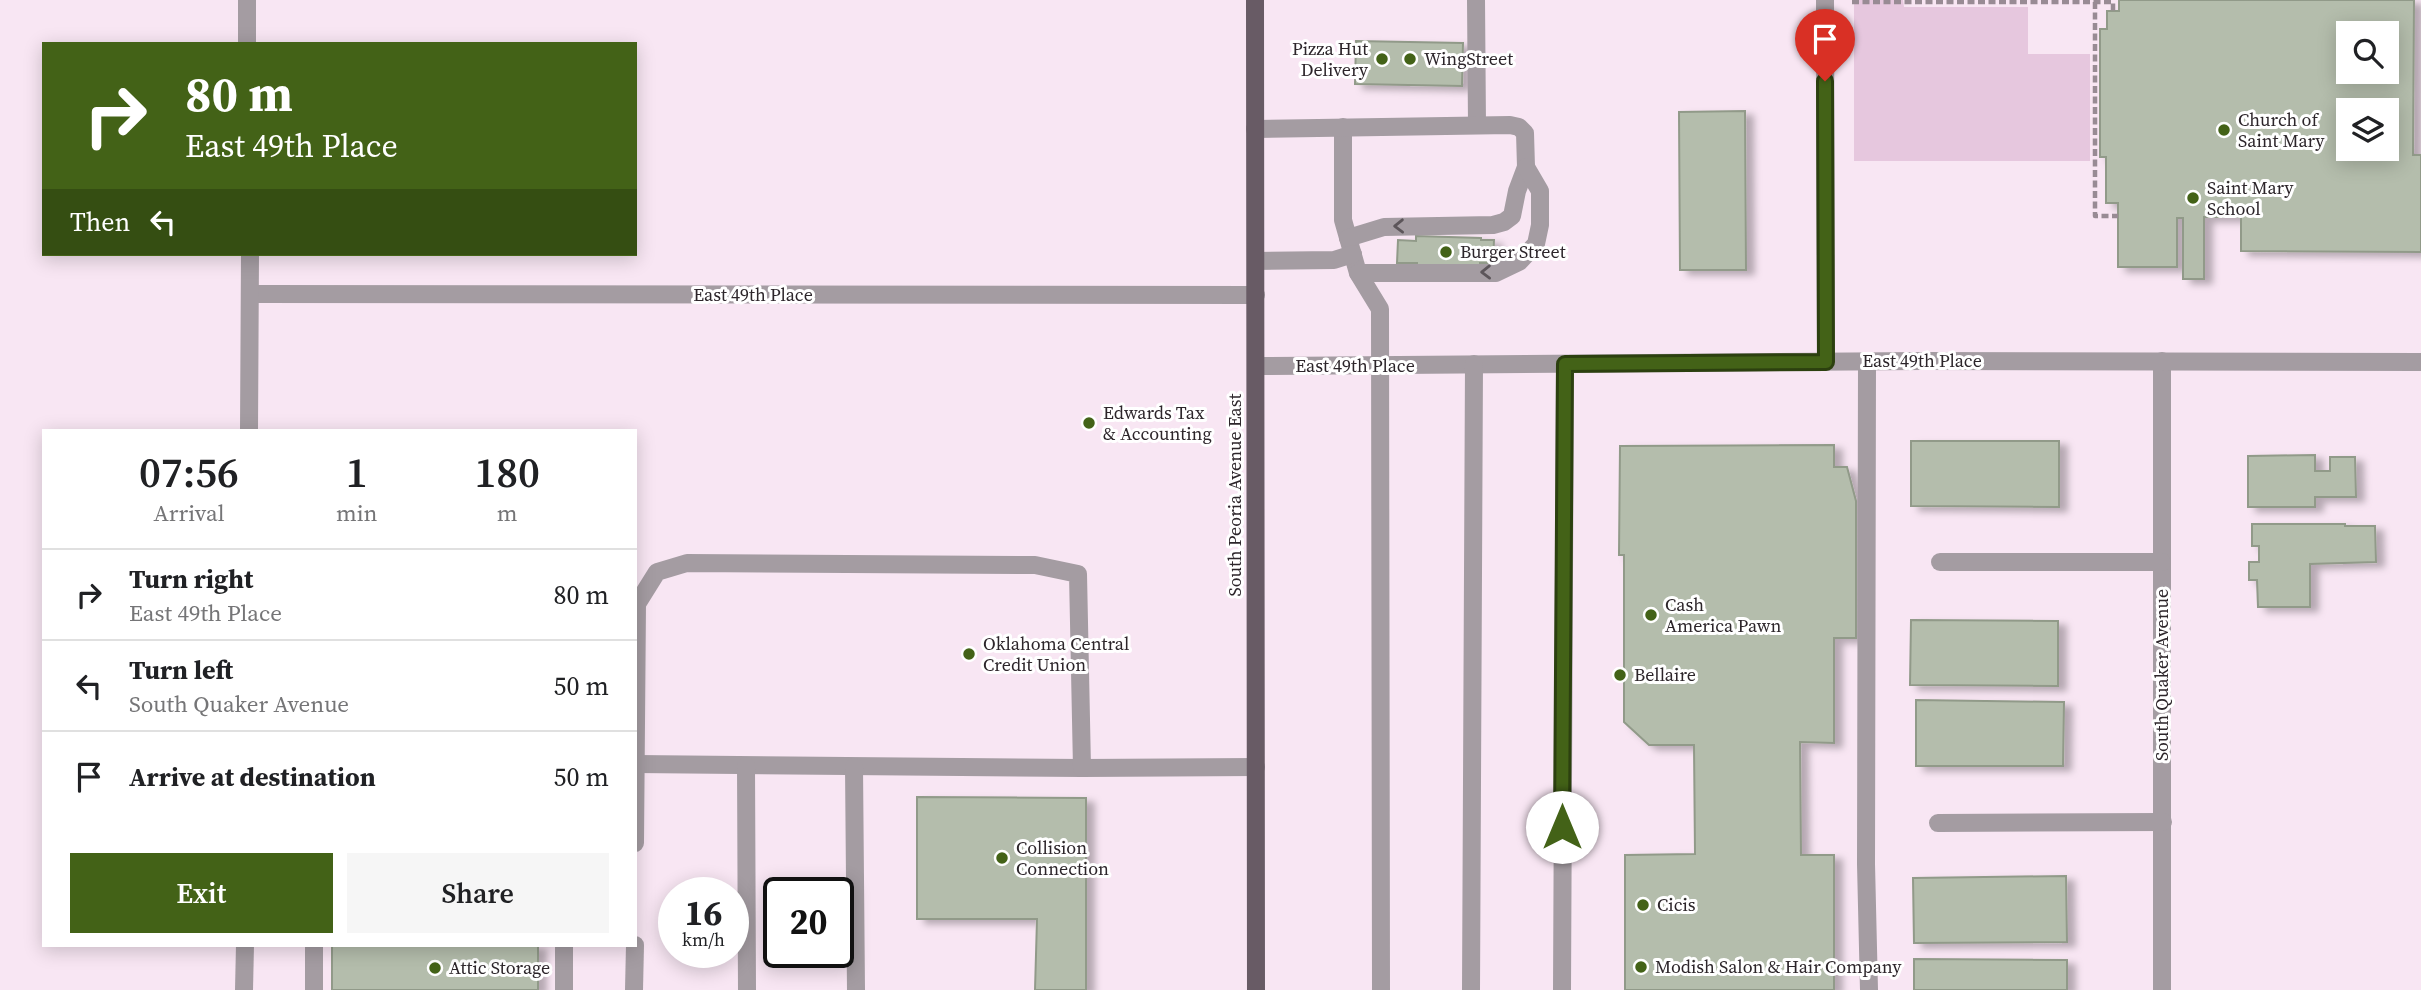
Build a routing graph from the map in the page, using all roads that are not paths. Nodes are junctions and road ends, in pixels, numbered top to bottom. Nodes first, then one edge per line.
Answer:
1 (247, 0) edge
2 (1255, 0) edge
3 (1476, 0) edge
4 (1825, 0) edge
5 (247, 42) edge
6 (1477, 125) junction
7 (1343, 127) junction
8 (1255, 129) junction
9 (1526, 167) junction
10 (1351, 246) junction
11 (250, 256) edge
12 (1256, 261) junction
13 (1358, 273) junction
14 (250, 294) junction
15 (1256, 295) junction
16 (2162, 361) junction
17 (1826, 362) junction
18 (1867, 362) junction
19 (2421, 362) edge
20 (1474, 364) junction
21 (1565, 364) junction
22 (1256, 366) junction
23 (1380, 366) junction
24 (249, 429) edge
25 (1940, 562) dead end
26 (2162, 562) junction
27 (637, 604) edge
28 (637, 764) edge
29 (746, 766) junction
30 (854, 767) junction
31 (1256, 767) junction
32 (1082, 768) junction
33 (2163, 822) junction
34 (1938, 823) dead end
35 (245, 947) edge
36 (314, 947) edge
37 (564, 947) edge
38 (635, 947) edge
39 (244, 990) edge
40 (314, 990) edge
41 (564, 990) edge
42 (634, 990) edge
43 (747, 990) edge
44 (856, 990) edge
45 (1256, 990) edge
46 (1381, 990) edge
47 (1471, 990) edge
48 (1562, 990) edge
49 (1869, 990) edge
50 (2162, 990) edge

1 - 5 street
2 - 8 main road, South Peoria Avenue East
3 - 6 street
4 - 17 street
6 - 7 street
6 - 9 street
7 - 8 street
7 - 10 street
8 - 12 main road, South Peoria Avenue East
9 -> 10 street
9 -> 13 street
10 - 12 street
10 - 13 street
11 - 14 street
12 - 15 main road, South Peoria Avenue East
13 - 23 street
14 - 15 street, East 49th Place
14 - 24 street
15 - 22 main road, South Peoria Avenue East
16 - 18 street, East 49th Place
16 - 19 street, East 49th Place
16 - 26 street, South Quaker Avenue
17 - 18 street, East 49th Place
17 - 21 street, East 49th Place
18 - 49 street
20 - 21 street, East 49th Place
20 - 23 street, East 49th Place
20 - 47 street
21 - 48 street
22 - 23 street, East 49th Place
22 - 31 main road, South Peoria Avenue East
23 - 46 street
25 - 26 street
26 - 33 street, South Quaker Avenue
27 - 32 street
28 - 29 street
29 - 30 street
29 - 43 street
30 - 32 street
30 - 44 street
31 - 32 street
31 - 45 main road, South Peoria Avenue East
33 - 34 street
33 - 50 street, South Quaker Avenue
35 - 39 street
36 - 40 street
37 - 41 street
38 - 42 street

